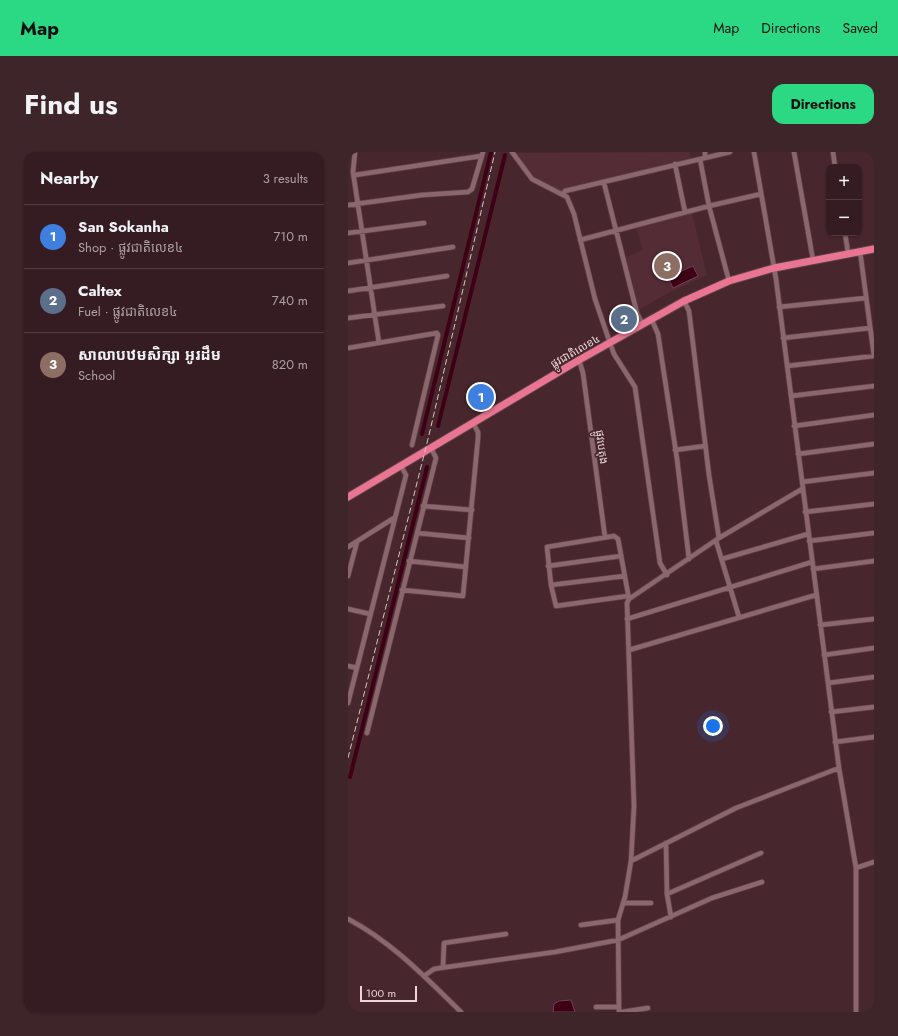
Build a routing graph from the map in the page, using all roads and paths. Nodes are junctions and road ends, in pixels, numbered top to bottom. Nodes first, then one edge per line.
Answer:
1 (355, 152) edge
2 (512, 152) edge
3 (705, 152) edge
4 (730, 152) edge
5 (754, 152) edge
6 (794, 152) edge
7 (833, 152) edge
8 (482, 154) edge
9 (702, 159) junction
10 (675, 164) junction
11 (835, 164) edge
12 (352, 173) edge
13 (604, 182) junction
14 (563, 194) junction
15 (761, 194) junction
16 (359, 204) junction
17 (348, 205) edge
18 (708, 206) junction
19 (685, 212) junction
20 (424, 223) dead end
21 (617, 230) junction
22 (363, 231) junction
23 (348, 234) edge
24 (845, 236) edge
25 (580, 240) junction
26 (453, 247) dead end
27 (874, 249) edge
28 (860, 251) junction
29 (848, 253) junction
30 (368, 260) junction
31 (813, 260) junction
32 (348, 263) edge
33 (774, 268) junction
34 (447, 276) dead end
35 (729, 282) junction
36 (371, 287) junction
37 (348, 291) edge
38 (866, 298) junction
39 (684, 301) junction
40 (443, 306) dead end
41 (779, 307) junction
42 (375, 315) junction
43 (348, 318) edge
44 (651, 318) junction
45 (642, 324) junction
46 (870, 328) junction
47 (783, 338) junction
48 (379, 343) junction
49 (610, 343) junction
50 (348, 348) edge
51 (874, 356) edge
52 (579, 360) junction
53 (787, 366) junction
54 (874, 386) edge
55 (790, 396) junction
56 (874, 415) edge
57 (473, 423) junction
58 (794, 426) junction
59 (874, 444) edge
60 (412, 446) dead end
61 (705, 446) junction
62 (431, 448) junction
63 (675, 450) junction
64 (798, 454) junction
65 (401, 466) junction
66 (874, 473) edge
67 (802, 482) junction
68 (802, 489) junction
69 (348, 498) edge
70 (874, 504) edge
71 (423, 506) junction
72 (472, 510) junction
73 (806, 512) junction
74 (394, 518) junction
75 (417, 533) junction
76 (874, 533) edge
77 (808, 534) junction
78 (604, 537) junction
79 (469, 538) junction
80 (718, 539) junction
81 (809, 541) junction
82 (357, 542) junction
83 (348, 547) edge
84 (621, 556) junction
85 (689, 559) junction
86 (722, 559) junction
87 (409, 561) junction
88 (874, 561) edge
89 (812, 562) junction
90 (548, 566) junction
91 (466, 567) junction
92 (813, 569) junction
93 (667, 575) junction
94 (348, 576) edge
95 (625, 576) junction
96 (551, 585) junction
97 (730, 586) junction
98 (402, 590) junction
99 (816, 595) junction
100 (629, 598) junction
101 (348, 609) edge
102 (370, 614) junction
103 (739, 616) junction
104 (627, 619) junction
105 (874, 619) edge
106 (820, 624) junction
107 (874, 648) edge
108 (629, 650) junction
109 (824, 655) junction
110 (348, 666) edge
111 (357, 668) junction
112 (874, 677) edge
113 (828, 683) junction
114 (348, 703) edge
115 (874, 707) edge
116 (831, 712) junction
117 (367, 732) dead end
118 (874, 737) edge
119 (835, 742) junction
120 (839, 768) junction
121 (666, 844) junction
122 (761, 853) dead end
123 (631, 861) junction
124 (874, 862) edge
125 (856, 868) junction
126 (762, 882) dead end
127 (667, 894) junction
128 (623, 903) junction
129 (651, 903) dead end
130 (672, 917) junction
131 (348, 919) edge
132 (618, 920) junction
133 (581, 925) dead end
134 (506, 934) dead end
135 (618, 940) junction
136 (443, 968) junction
137 (424, 976) junction
138 (596, 1007) dead end
139 (648, 1008) dead end
140 (619, 1009) edge
141 (461, 1012) edge
142 (622, 1012) edge
143 (856, 1012) edge

1 - 12 street
2 - 14 street
3 - 9 street
4 - 9 street
5 - 15 street
6 - 31 street
7 - 11 street
8 - 12 street
8 - 16 street
9 - 10 street
9 - 18 street
10 - 13 street
10 - 19 street
12 - 16 street
13 - 14 street
13 - 21 street
14 - 25 street
15 - 18 street
15 - 33 street
16 - 17 street
16 - 22 street
18 - 19 street
18 - 35 street
19 - 21 street
20 - 22 street
21 - 25 street
21 - 45 street
22 - 23 street
22 - 30 street
24 - 29 street
25 - 49 street
26 - 30 street
27 - 28 highway, ផ្លូវជាតិលេខ៤
28 - 29 highway, ផ្លូវជាតិលេខ៤
28 - 38 street
29 - 31 highway, ផ្លូវជាតិលេខ៤
30 - 32 street
30 - 36 street
31 - 33 highway, ផ្លូវជាតិលេខ៤
33 - 35 highway, ផ្លូវជាតិលេខ៤
33 - 41 street
34 - 36 street
35 - 39 highway, ផ្លូវជាតិលេខ៤
36 - 37 street
36 - 42 street
38 - 41 street
38 - 46 street
39 - 44 highway, ផ្លូវជាតិលេខ៤
39 - 61 street
40 - 42 street
41 - 47 street
42 - 43 street
42 - 48 street
44 - 45 highway, ផ្លូវជាតិលេខ៤
44 - 63 street
45 - 49 highway, ផ្លូវជាតិលេខ៤
46 - 47 street
46 - 51 street
47 - 53 street
48 - 50 street
48 - 60 street
49 - 52 highway, ផ្លូវជាតិលេខ៤
49 - 93 street
51 - 53 street
52 - 57 highway, ផ្លូវជាតិលេខ៤
52 - 78 street, ផ្លូវបេតុង
53 - 55 street
54 - 55 street
55 - 58 street
56 - 58 street
57 - 62 highway, ផ្លូវជាតិលេខ៤
57 - 72 street
58 - 64 street
59 - 64 street
61 - 63 street
61 - 80 street
62 - 65 highway, ផ្លូវជាតិលេខ៤
62 - 71 street
63 - 85 street
64 - 67 street
65 - 69 highway, ផ្លូវជាតិលេខ៤
65 - 74 street
66 - 67 street
67 - 68 street
68 - 73 street
68 - 80 street
70 - 73 street
71 - 72 street
71 - 75 street
72 - 79 street
73 - 77 street
74 - 82 street
74 - 102 street
75 - 79 street
75 - 87 street
76 - 81 street
77 - 81 street
77 - 86 street
78 - 84 street
78 - 90 street
79 - 91 street
80 - 85 street
80 - 86 street
81 - 89 street
82 - 83 street
82 - 94 street
84 - 90 street
84 - 95 street
85 - 93 street
86 - 97 street
87 - 91 street
87 - 98 street
88 - 92 street
89 - 92 street
89 - 97 street
90 - 96 street
91 - 98 street
92 - 99 street
93 - 100 street
95 - 96 street
95 - 100 street
96 - 100 street
97 - 103 street
97 - 104 street
98 - 117 street
99 - 103 street
99 - 106 street
100 - 104 street
101 - 102 street
102 - 111 street
103 - 108 street
104 - 108 street
105 - 106 street
106 - 109 street
107 - 109 street
108 - 123 street
109 - 113 street
110 - 111 street
111 - 114 street
112 - 113 street
113 - 116 street
115 - 116 street
116 - 119 street
118 - 119 street
119 - 120 street
120 - 121 street
120 - 125 street
121 - 123 street
121 - 127 street
122 - 127 street
123 - 128 street
124 - 125 street
125 - 143 street
126 - 130 street
127 - 130 street
128 - 129 street
128 - 132 street
130 - 135 street
131 - 137 street
132 - 133 street
132 - 135 street
134 - 136 street
135 - 136 street
135 - 140 street
136 - 137 street
137 - 141 street
138 - 140 street
139 - 142 street

